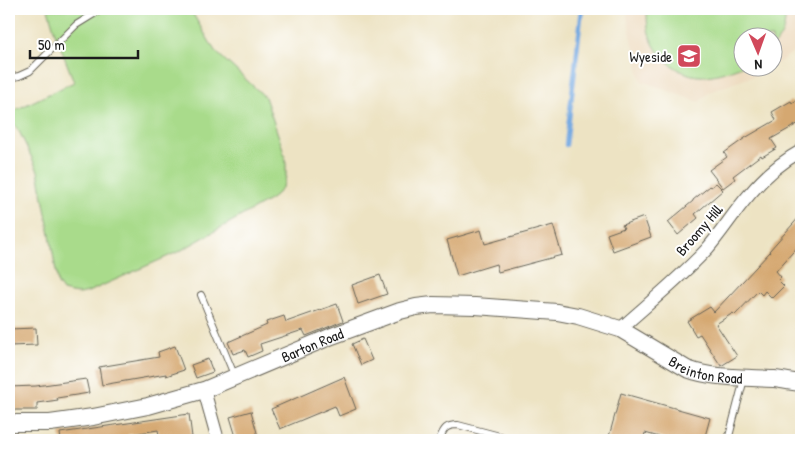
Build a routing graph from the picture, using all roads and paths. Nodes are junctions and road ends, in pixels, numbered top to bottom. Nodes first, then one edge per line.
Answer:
1 (102, 9) edge
2 (9, 78) edge
3 (801, 151) edge
4 (201, 295) dead end
5 (620, 329) junction
6 (235, 377) junction
7 (744, 378) junction
8 (801, 383) edge
9 (204, 390) junction
10 (9, 423) edge
11 (218, 440) edge
12 (439, 440) edge
13 (515, 440) edge
14 (728, 440) edge

1 - 2 lane
3 - 5 street, Broomy Hill
4 - 6 lane
5 - 6 street, Barton Road
5 - 7 street, Breinton Road
6 - 9 street, Barton Road
7 - 8 street, Breinton Road
7 - 14 lane
9 - 10 street, Barton Road
9 - 11 street
12 - 13 lane

